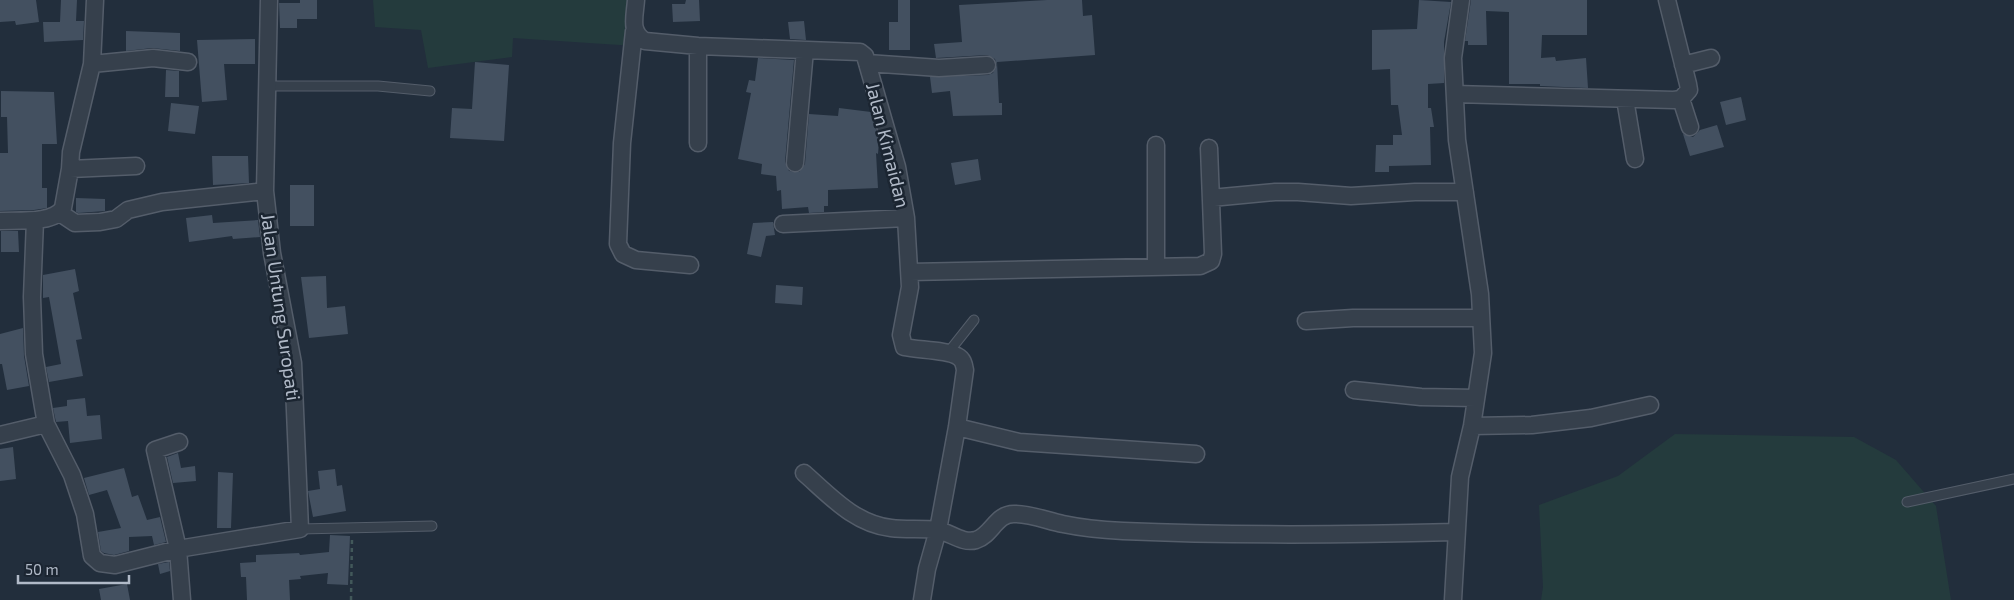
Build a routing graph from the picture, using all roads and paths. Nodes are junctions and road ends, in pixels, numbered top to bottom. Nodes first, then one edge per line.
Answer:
1 (95, 0) edge
2 (269, 0) edge
3 (636, 0) edge
4 (1461, 0) edge
5 (1670, 1) edge
6 (634, 32) junction
7 (698, 46) junction
8 (805, 50) junction
9 (1711, 58) dead end
10 (188, 62) dead end
11 (867, 63) junction
12 (92, 64) junction
13 (987, 65) dead end
14 (1683, 65) junction
15 (266, 86) junction
16 (430, 91) dead end
17 (1455, 94) junction
18 (1682, 98) junction
19 (1625, 99) junction
20 (1690, 127) dead end
21 (698, 144) dead end
22 (1156, 144) dead end
23 (1209, 148) dead end
24 (1635, 159) dead end
25 (795, 163) dead end
26 (136, 166) dead end
27 (70, 169) junction
28 (265, 191) junction
29 (1464, 192) junction
30 (1211, 198) junction
31 (60, 213) junction
32 (906, 218) junction
33 (0, 220) edge
34 (35, 220) junction
35 (783, 224) dead end
36 (690, 265) dead end
37 (1156, 267) junction
38 (910, 272) junction
39 (1481, 318) junction
40 (974, 320) dead end
41 (1306, 321) dead end
42 (947, 354) junction
43 (1354, 390) dead end
44 (1476, 398) junction
45 (1650, 405) dead end
46 (46, 424) junction
47 (1472, 426) junction
48 (957, 427) junction
49 (0, 435) edge
50 (179, 442) dead end
51 (1196, 454) dead end
52 (804, 473) dead end
53 (2014, 479) edge
54 (1906, 502) dead end
55 (432, 526) dead end
56 (354, 528) junction
57 (300, 530) junction
58 (938, 530) junction
59 (1456, 532) junction
60 (178, 549) junction
61 (182, 600) edge
62 (351, 600) edge
63 (922, 600) edge
64 (1453, 600) edge

1 - 12 street
2 - 15 street, Jalan Untung Suropati
3 - 6 street
4 - 17 street
5 - 14 street
6 - 7 street, Jalan Kimaidan
6 - 36 street
7 - 8 street, Jalan Kimaidan
7 - 21 street
8 - 11 street, Jalan Kimaidan
8 - 25 street
9 - 14 street
10 - 12 street
11 - 13 street
11 - 32 street, Jalan Kimaidan
12 - 27 street
14 - 18 street
15 - 16 lane
15 - 28 street, Jalan Untung Suropati
17 - 19 street
17 - 29 street
18 - 19 street
18 - 20 street
19 - 24 street
22 - 37 street
23 - 30 street
26 - 27 street
27 - 31 street
28 - 31 street
28 - 57 street, Jalan Untung Suropati
29 - 30 street
29 - 39 street
30 - 37 street
31 - 34 street
32 - 35 street
32 - 38 street, Jalan Kimaidan
33 - 34 street
34 - 46 street
37 - 38 street
38 - 42 street, Jalan Kimaidan
39 - 41 street
39 - 44 street
40 - 42 lane
42 - 48 street, Jalan Kimaidan
43 - 44 street
44 - 47 street
45 - 47 street
46 - 49 street
46 - 60 street
47 - 59 street
48 - 51 street
48 - 58 street, Jalan Kimaidan
50 - 60 street
52 - 58 street
53 - 54 lane
55 - 56 lane
56 - 57 lane
56 - 62 path
57 - 60 street
58 - 59 street
58 - 63 street, Jalan Kimaidan
59 - 64 street
60 - 61 street

